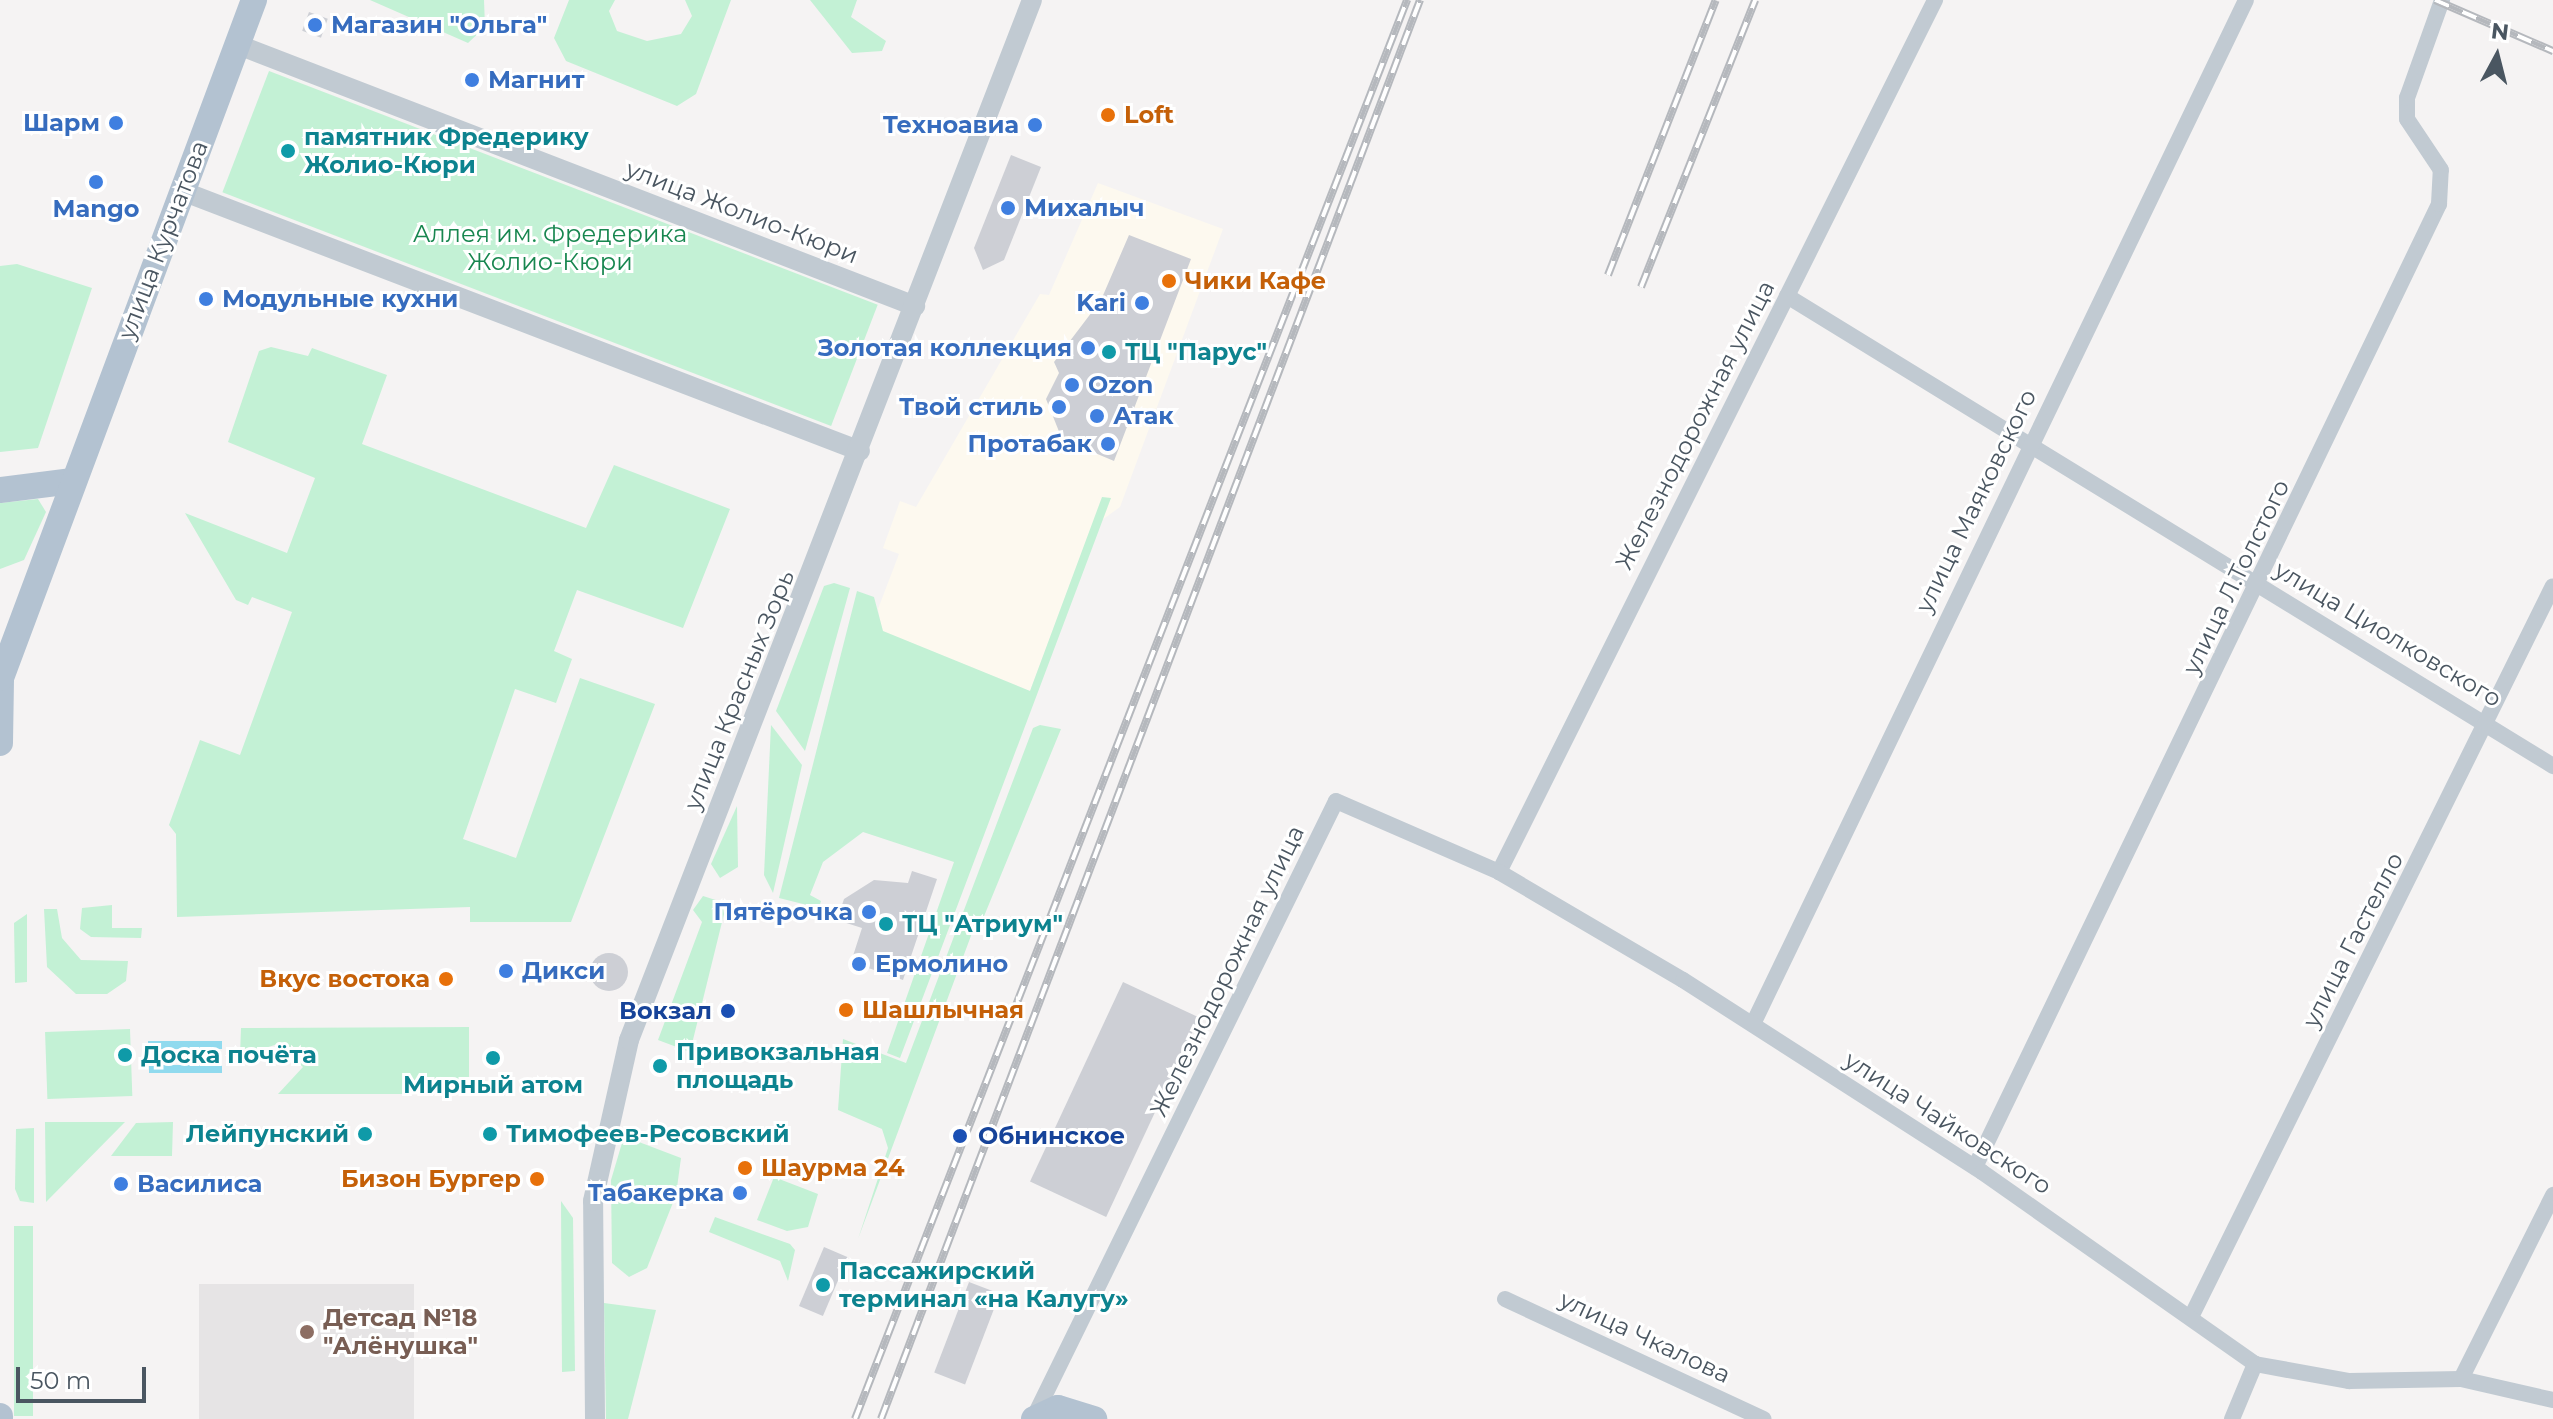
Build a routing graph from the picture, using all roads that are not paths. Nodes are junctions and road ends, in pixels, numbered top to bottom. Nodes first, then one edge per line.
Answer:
1 (254, 0) edge
2 (1032, 0) edge
3 (1935, 0) edge
4 (2246, 0) edge
5 (2442, 0) edge
6 (236, 44) junction
7 (182, 191) junction
8 (1787, 296) junction
9 (915, 306) junction
10 (2029, 443) junction
11 (860, 451) junction
12 (72, 481) junction
13 (0, 490) edge
14 (2260, 585) junction
15 (2553, 586) edge
16 (1, 676) edge
17 (2488, 723) junction
18 (0, 743) edge
19 (2553, 766) edge
20 (1336, 801) joint
21 (1499, 872) junction
22 (1753, 1024) junction
23 (1975, 1167) junction
24 (2553, 1195) edge
25 (1505, 1299) dead end
26 (2192, 1315) junction
27 (2255, 1364) junction
28 (1057, 1375) junction
29 (2461, 1379) junction
30 (2553, 1400) edge
31 (1083, 1415) edge
32 (595, 1419) edge
33 (1034, 1419) edge
34 (1764, 1419) edge
35 (2232, 1419) edge

1 - 6 main road, улица Курчатова
2 - 9 street, улица Красных Зорь
3 - 8 street, Железнодорожная улица
4 - 10 street, улица Маяковского
5 - 14 street, улица Л.Толстого
6 - 7 main road, улица Курчатова
6 - 9 street, улица Жолио-Кюри
7 - 11 street
7 - 12 main road, улица Курчатова
8 - 10 street, улица Циолковского
8 - 21 street, Железнодорожная улица
9 - 11 street, улица Красных Зорь
10 - 14 street, улица Циолковского
10 - 22 street, улица Маяковского
11 - 32 street, улица Красных Зорь
12 - 13 main road
12 - 16 main road, улица Курчатова
14 - 17 street, улица Циолковского
14 - 23 street, улица Л.Толстого
15 - 17 street, улица Гастелло
16 - 18 main road, улица Курчатова
17 - 19 street, улица Циолковского
17 - 26 street, улица Гастелло
20 - 21 street, улица Чайковского
20 - 28 street, Железнодорожная улица
21 - 22 street, улица Чайковского
22 - 23 street, улица Чайковского
23 - 26 street, улица Чайковского
24 - 29 street
25 - 34 street, улица Чкалова
26 - 27 street, улица Чайковского
27 - 29 street, улица Чайковского
27 - 35 street
28 - 31 street
28 - 33 street, Железнодорожная улица
29 - 30 street, улица Чайковского
31 - 33 main road

